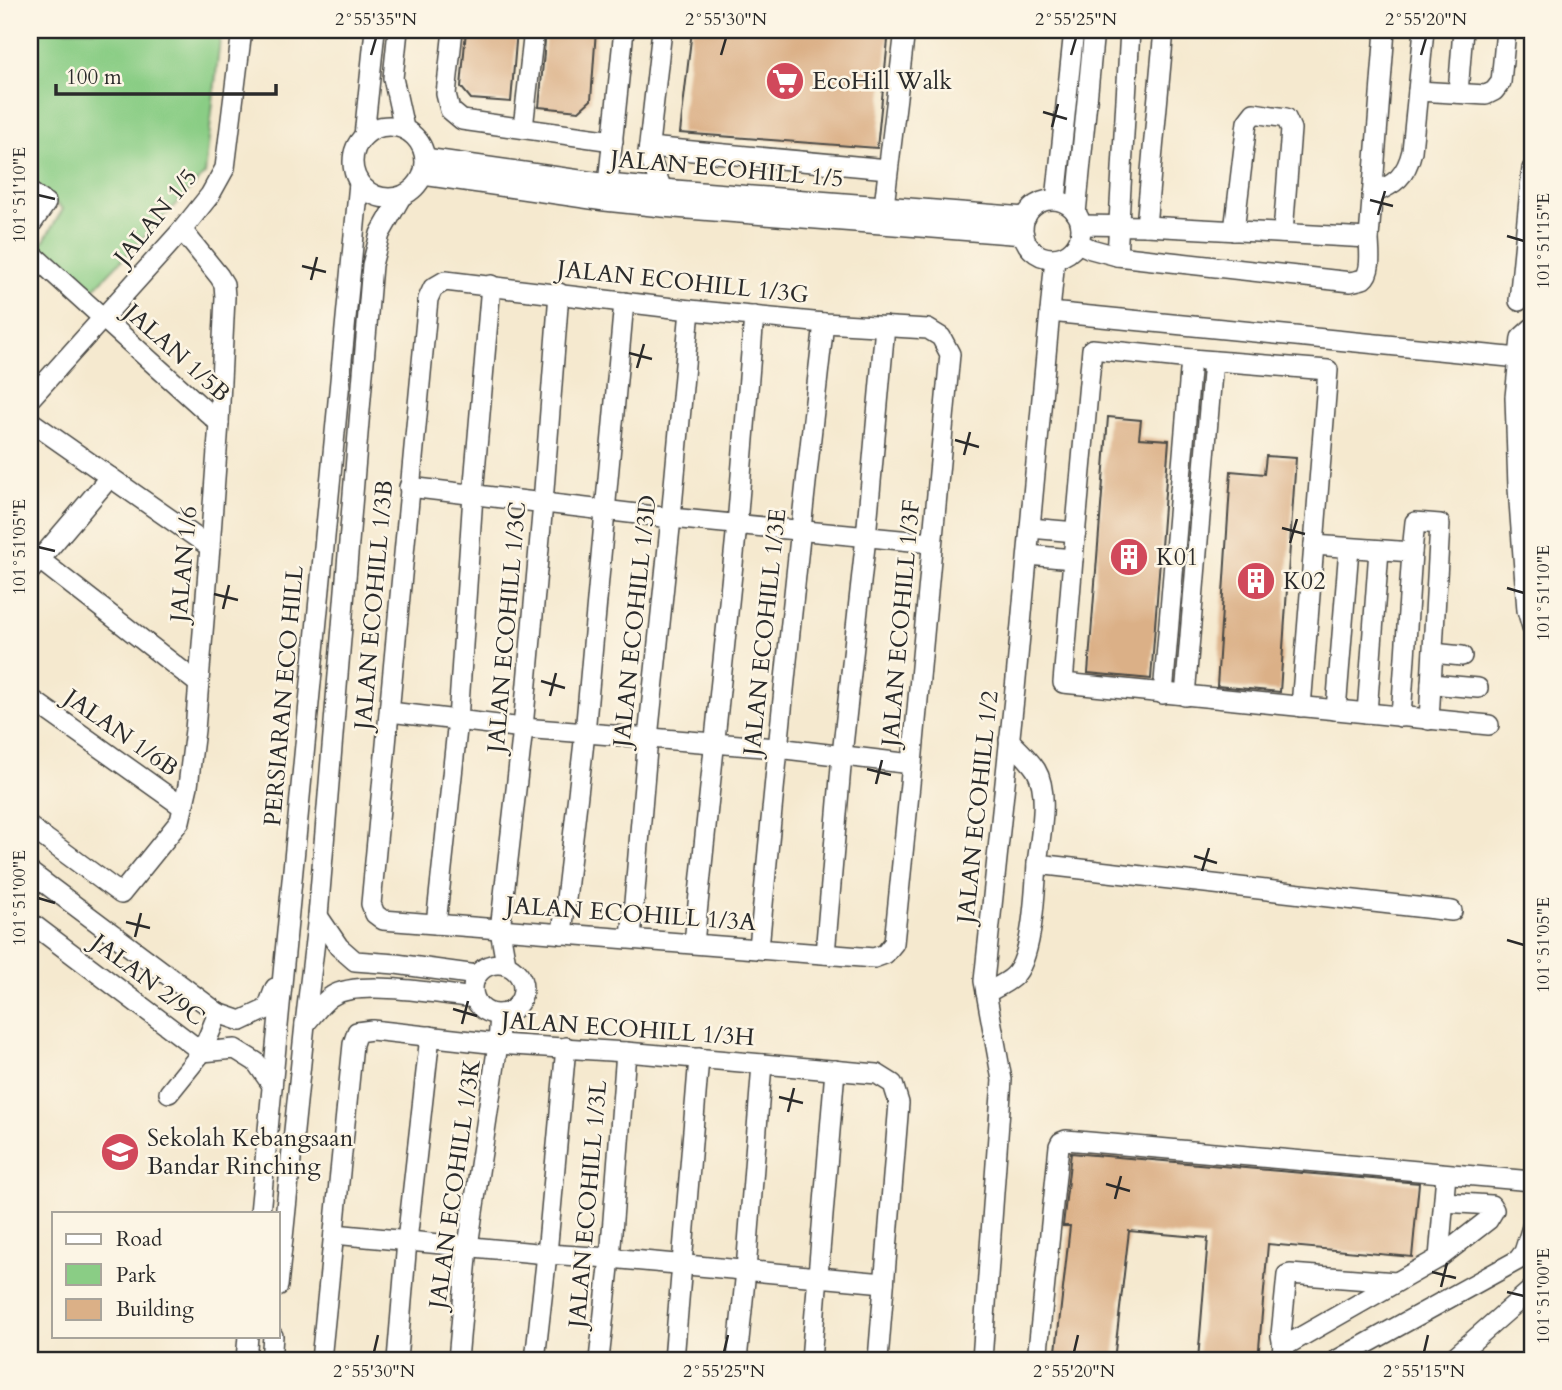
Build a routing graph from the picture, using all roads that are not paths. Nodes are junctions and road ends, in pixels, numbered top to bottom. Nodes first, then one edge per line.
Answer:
1 (242, 30) edge
2 (375, 30) edge
3 (398, 30) edge
4 (453, 30) edge
5 (534, 30) edge
6 (624, 30) edge
7 (662, 30) edge
8 (905, 30) edge
9 (1074, 30) edge
10 (1094, 30) edge
11 (1130, 30) edge
12 (1164, 30) edge
13 (1385, 30) edge
14 (1424, 30) edge
15 (1463, 30) edge
16 (1506, 30) edge
17 (1418, 91) junction
18 (1458, 93) junction
19 (404, 128) junction
20 (523, 128) junction
21 (364, 136) junction
22 (612, 141) junction
23 (649, 147) junction
24 (424, 167) junction
25 (888, 169) junction
26 (1532, 169) edge
27 (359, 183) junction
28 (608, 184) junction
29 (663, 189) junction
30 (1372, 194) junction
31 (38, 197) edge
32 (401, 197) junction
33 (1056, 201) junction
34 (884, 206) junction
35 (1119, 225) junction
36 (30, 226) edge
37 (1025, 226) junction
38 (1146, 226) junction
39 (1078, 227) junction
40 (182, 230) junction
41 (1234, 230) junction
42 (1283, 233) junction
43 (1369, 238) junction
44 (30, 252) edge
45 (1117, 257) junction
46 (1055, 258) junction
47 (491, 285) junction
48 (559, 293) junction
49 (428, 299) joint
50 (1519, 301) dead end
51 (624, 302) junction
52 (690, 310) junction
53 (1050, 312) junction
54 (754, 316) junction
55 (102, 318) junction
56 (824, 323) junction
57 (886, 326) junction
58 (1532, 328) edge
59 (941, 337) joint
60 (1518, 358) junction
61 (1191, 359) junction
62 (1213, 361) junction
63 (30, 399) edge
64 (1524, 401) edge
65 (30, 421) edge
66 (219, 423) junction
67 (110, 477) junction
68 (409, 487) junction
69 (473, 495) junction
70 (543, 503) junction
71 (605, 510) junction
72 (671, 519) junction
73 (737, 525) junction
74 (1030, 528) junction
75 (800, 532) junction
76 (1076, 533) junction
77 (866, 537) junction
78 (932, 543) junction
79 (1314, 545) junction
80 (210, 547) junction
81 (1349, 548) junction
82 (1379, 550) junction
83 (1412, 552) junction
84 (1028, 555) junction
85 (1073, 559) junction
86 (35, 565) edge
87 (1532, 627) edge
88 (1433, 653) junction
89 (1462, 656) dead end
90 (199, 684) junction
91 (1431, 684) junction
92 (1478, 688) dead end
93 (1163, 694) junction
94 (1185, 696) junction
95 (30, 698) edge
96 (1301, 707) junction
97 (1336, 710) junction
98 (390, 712) junction
99 (1367, 713) junction
100 (1401, 717) junction
101 (458, 720) junction
102 (1429, 720) junction
103 (1489, 725) dead end
104 (523, 728) junction
105 (585, 733) junction
106 (648, 738) junction
107 (1009, 740) junction
108 (714, 743) junction
109 (777, 748) junction
110 (842, 755) junction
111 (912, 764) junction
112 (183, 807) junction
113 (30, 827) edge
114 (1037, 864) junction
115 (30, 872) edge
116 (1452, 911) dead end
117 (374, 914) joint
118 (318, 916) junction
119 (30, 922) edge
120 (436, 924) junction
121 (500, 930) junction
122 (562, 934) junction
123 (631, 938) junction
124 (694, 943) junction
125 (759, 948) junction
126 (825, 954) junction
127 (885, 954) joint
128 (506, 964) junction
129 (283, 969) junction
130 (477, 975) junction
131 (986, 993) junction
132 (474, 998) junction
133 (218, 1013) junction
134 (500, 1014) junction
135 (305, 1024) junction
136 (430, 1036) junction
137 (498, 1044) junction
138 (566, 1047) junction
139 (202, 1052) junction
140 (626, 1052) junction
141 (699, 1058) junction
142 (762, 1064) junction
143 (835, 1070) junction
144 (272, 1085) junction
145 (169, 1093) dead end
146 (1446, 1174) junction
147 (1532, 1181) edge
148 (1444, 1202) junction
149 (260, 1212) edge
150 (1532, 1227) edge
151 (334, 1234) junction
152 (407, 1241) junction
153 (468, 1246) junction
154 (547, 1254) junction
155 (610, 1258) junction
156 (1439, 1258) junction
157 (682, 1265) junction
158 (280, 1267) edge
159 (746, 1270) junction
160 (818, 1277) junction
161 (1396, 1282) junction
162 (884, 1283) junction
163 (1532, 1289) edge
164 (248, 1338) edge
165 (273, 1338) edge
166 (1282, 1354) edge
167 (246, 1360) edge
168 (271, 1360) edge
169 (321, 1360) edge
170 (397, 1360) edge
171 (458, 1360) edge
172 (535, 1360) edge
173 (599, 1360) edge
174 (674, 1360) edge
175 (737, 1360) edge
176 (811, 1360) edge
177 (878, 1360) edge
178 (982, 1360) edge
179 (1037, 1360) edge
180 (1336, 1360) edge
181 (1451, 1360) edge

1 - 40 street, JALAN 1/5
2 - 21 street, PERSIARAN ECO HILL
3 - 19 street
4 - 20 street
5 - 20 street
6 - 22 street
7 - 23 street
8 - 25 street
9 - 33 street
10 - 39 street
11 - 35 street
12 - 38 street
13 - 30 street
14 - 17 street
15 - 18 street
16 - 18 street
17 - 18 street
17 - 30 street
19 - 21 street
19 - 24 street
20 - 22 street
21 - 27 street, PERSIARAN ECO HILL
22 - 28 street
23 - 25 street
23 - 29 street
24 - 28 street, JALAN ECOHILL 1/5
24 - 32 street
24 - 37 street
25 - 34 street
26 - 50 street
27 - 32 street
27 - 129 street, PERSIARAN ECO HILL
28 - 29 street, JALAN ECOHILL 1/5
29 - 34 street, JALAN ECOHILL 1/5
30 - 43 street
31 - 36 street
32 - 118 street
33 - 37 street
33 - 39 street
34 - 37 street, JALAN ECOHILL 1/5
35 - 38 street
35 - 39 street
35 - 45 street
37 - 46 street
38 - 41 street
39 - 45 street
39 - 46 street
40 - 55 street, JALAN 1/5
40 - 66 street, JALAN 1/6
41 - 42 street
41 - 42 street
42 - 43 street
43 - 45 street
44 - 55 street, JALAN 1/5B
46 - 53 street, JALAN ECOHILL 1/2
47 - 48 street, JALAN ECOHILL 1/3G
47 - 49 street, JALAN ECOHILL 1/3G
47 - 69 street
48 - 51 street, JALAN ECOHILL 1/3G
48 - 70 street, JALAN ECOHILL 1/3C
49 - 68 street, JALAN ECOHILL 1/3B
51 - 52 street, JALAN ECOHILL 1/3G
51 - 71 street
52 - 54 street, JALAN ECOHILL 1/3G
52 - 72 street, JALAN ECOHILL 1/3D
53 - 60 street
53 - 74 street, JALAN ECOHILL 1/2
54 - 56 street, JALAN ECOHILL 1/3G
54 - 73 street
55 - 63 street, JALAN 1/5
55 - 66 street, JALAN 1/5B
56 - 57 street, JALAN ECOHILL 1/3G
56 - 75 street, JALAN ECOHILL 1/3E
57 - 59 street, JALAN ECOHILL 1/3G
57 - 77 street
58 - 60 street
59 - 78 street, JALAN ECOHILL 1/3F
60 - 64 street
61 - 62 street
61 - 76 street
61 - 93 street
62 - 79 street
62 - 94 street
64 - 87 street
65 - 67 street
66 - 80 street, JALAN 1/6
67 - 80 street
67 - 86 street
68 - 69 street
68 - 98 street, JALAN ECOHILL 1/3B
69 - 70 street
69 - 101 street
70 - 71 street
70 - 104 street, JALAN ECOHILL 1/3C
71 - 72 street
71 - 105 street
72 - 73 street
72 - 106 street, JALAN ECOHILL 1/3D
73 - 75 street
73 - 108 street
74 - 76 street
74 - 84 street, JALAN ECOHILL 1/2
75 - 77 street
75 - 109 street, JALAN ECOHILL 1/3E
76 - 85 street
77 - 78 street
77 - 110 street
78 - 111 street, JALAN ECOHILL 1/3F
79 - 81 street
79 - 96 street
80 - 90 street, JALAN 1/6
81 - 82 street
81 - 97 street
82 - 83 street
82 - 99 street
83 - 88 street
83 - 100 street
84 - 85 street
84 - 107 street, JALAN ECOHILL 1/2
85 - 93 street
86 - 90 street
88 - 89 street
88 - 91 street
90 - 112 street, JALAN 1/6
91 - 92 street
91 - 102 street
93 - 94 street
94 - 96 street
95 - 112 street, JALAN 1/6B
96 - 97 street
97 - 99 street
98 - 101 street
98 - 117 street, JALAN ECOHILL 1/3B
99 - 100 street
100 - 102 street
101 - 104 street
101 - 120 street
102 - 103 street
104 - 105 street
104 - 121 street, JALAN ECOHILL 1/3C
105 - 106 street
105 - 122 street
106 - 108 street
106 - 123 street, JALAN ECOHILL 1/3D
107 - 114 street
107 - 131 street, JALAN ECOHILL 1/2
108 - 109 street
108 - 124 street
109 - 110 street
109 - 125 street, JALAN ECOHILL 1/3E
110 - 111 street
110 - 126 street
111 - 127 street, JALAN ECOHILL 1/3F
112 - 113 street, JALAN 1/6
114 - 116 street
114 - 131 street
115 - 133 street
117 - 120 street, JALAN ECOHILL 1/3A
118 - 130 street
118 - 135 street
119 - 139 street, JALAN 2/9C
120 - 121 street, JALAN ECOHILL 1/3A
121 - 122 street, JALAN ECOHILL 1/3A
121 - 128 street, JALAN ECOHILL 1/3C
122 - 123 street, JALAN ECOHILL 1/3A
123 - 124 street, JALAN ECOHILL 1/3A
124 - 125 street, JALAN ECOHILL 1/3A
125 - 126 street, JALAN ECOHILL 1/3A
126 - 127 street, JALAN ECOHILL 1/3A
128 - 130 street
128 - 134 street
129 - 133 street
129 - 144 street, PERSIARAN ECO HILL
130 - 132 street
131 - 178 street, JALAN ECOHILL 1/2
132 - 134 street
132 - 135 street
133 - 139 street
134 - 137 street, JALAN ECOHILL 1/3K
135 - 158 street
136 - 137 street, JALAN ECOHILL 1/3H
136 - 151 street, JALAN ECOHILL 1/3H
136 - 152 street
137 - 138 street, JALAN ECOHILL 1/3H
137 - 153 street, JALAN ECOHILL 1/3K
138 - 140 street, JALAN ECOHILL 1/3H
138 - 154 street
139 - 144 street, JALAN 2/9C
139 - 145 street
140 - 141 street, JALAN ECOHILL 1/3H
140 - 155 street, JALAN ECOHILL 1/3L
141 - 142 street, JALAN ECOHILL 1/3H
141 - 157 street
142 - 143 street, JALAN ECOHILL 1/3H
142 - 159 street
143 - 160 street
143 - 162 street, JALAN ECOHILL 1/3H
144 - 149 street, PERSIARAN ECO HILL
146 - 147 street
146 - 148 street
146 - 179 street
148 - 156 street
148 - 156 street
150 - 180 street
151 - 152 street
151 - 169 street
152 - 153 street
152 - 170 street
153 - 154 street
153 - 171 street, JALAN ECOHILL 1/3K
154 - 155 street
154 - 172 street
155 - 157 street
155 - 173 street, JALAN ECOHILL 1/3L
156 - 161 street
157 - 159 street
157 - 174 street
159 - 160 street
159 - 175 street
160 - 162 street
160 - 176 street
161 - 166 street
161 - 166 street
162 - 177 street
163 - 181 street
164 - 167 street
165 - 168 street

